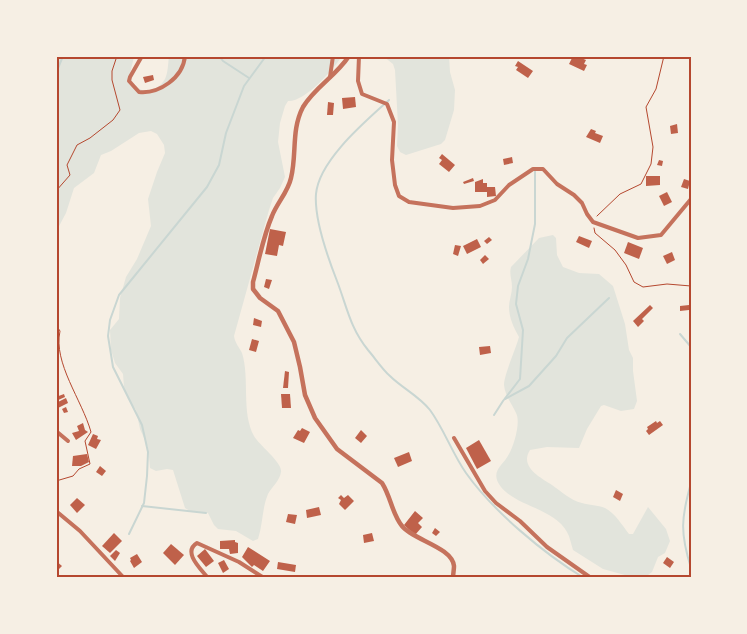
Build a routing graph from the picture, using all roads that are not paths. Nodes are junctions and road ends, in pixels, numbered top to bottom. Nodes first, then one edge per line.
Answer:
1 (142, 56) edge
2 (185, 56) edge
3 (333, 56) edge
4 (349, 56) edge
5 (359, 56) edge
6 (330, 79) junction
7 (691, 148) edge
8 (691, 159) edge
9 (691, 199) edge
10 (596, 217) road end
11 (592, 222) junction
12 (56, 431) edge
13 (454, 438) dead end
14 (68, 441) dead end
15 (56, 511) edge
16 (124, 578) edge
17 (208, 578) edge
18 (264, 578) edge
19 (453, 578) edge
20 (591, 578) edge

1 - 2 street
3 - 6 street
4 - 6 street
5 - 11 street
6 - 19 street
7 - 8 street
9 - 11 street
10 - 11 street
12 - 14 street
13 - 20 street
15 - 16 street
17 - 18 street

